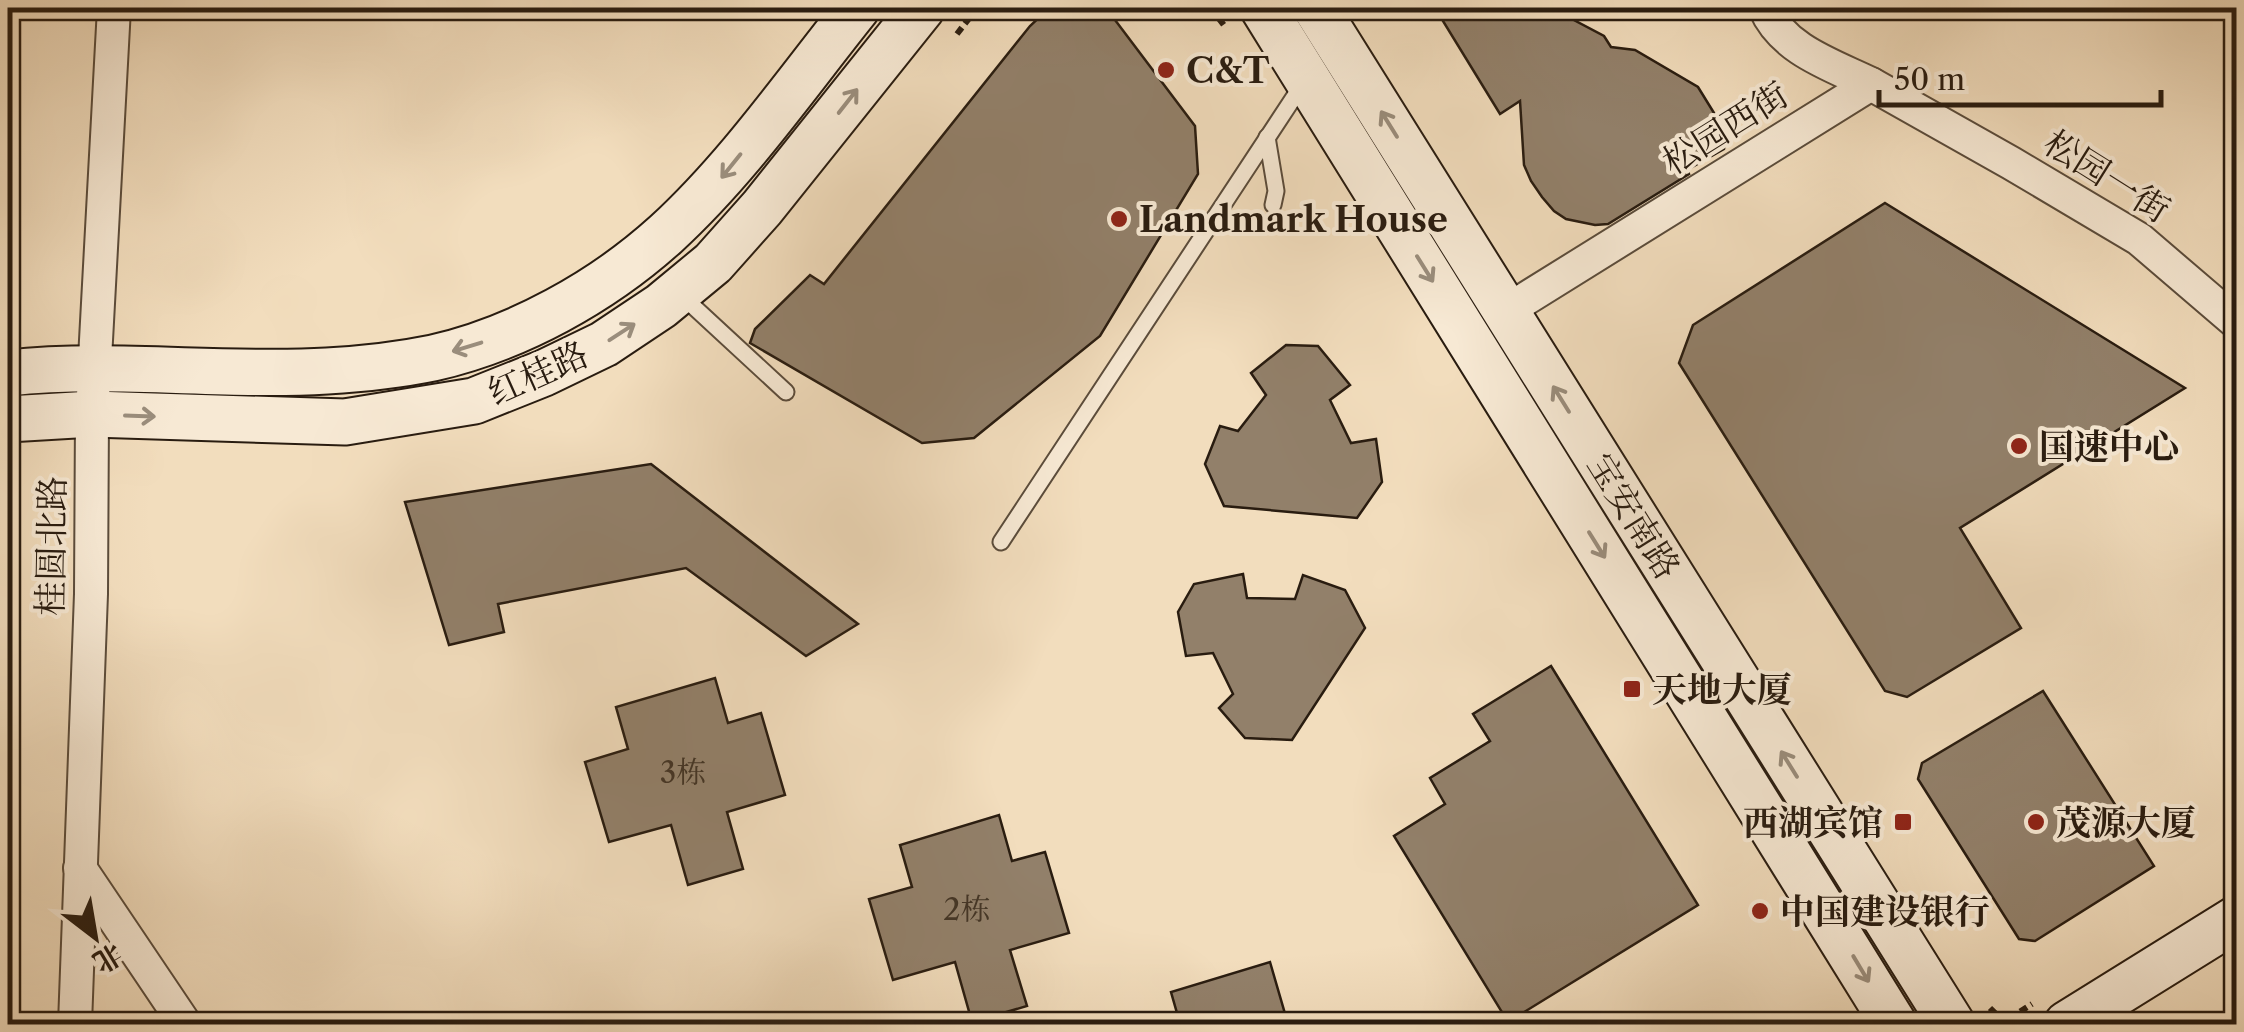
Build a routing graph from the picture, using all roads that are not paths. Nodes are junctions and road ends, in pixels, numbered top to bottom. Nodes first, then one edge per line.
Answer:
1 (114, 8) edge
2 (857, 8) edge
3 (922, 8) edge
4 (1263, 8) edge
5 (1316, 8) edge
6 (1765, 8) edge
7 (1307, 78) junction
8 (1871, 84) junction
9 (1267, 137) junction
10 (1273, 205) dead end
11 (678, 292) junction
12 (1506, 311) junction
13 (2236, 322) edge
14 (94, 368) junction
15 (8, 373) edge
16 (786, 392) dead end
17 (92, 414) junction
18 (8, 419) edge
19 (1001, 542) dead end
20 (80, 868) junction
21 (2236, 919) edge
22 (75, 1024) edge
23 (185, 1024) edge
24 (1894, 1024) edge
25 (1952, 1024) edge
26 (2067, 1024) edge

1 - 14 street, 桂圆北路
2 -> 14 street, 红桂路
11 -> 3 street, 红桂路
4 - 7 street, 宝安南路
12 -> 5 street, 宝安南路
6 - 8 street, 松园西街
7 - 9 lane
7 -> 24 street, 宝安南路
8 - 12 street, 松园西街
8 - 13 street, 松园一街
9 - 10 lane
9 - 19 lane
11 - 16 lane
17 -> 11 street, 红桂路
25 -> 12 street, 宝安南路
14 - 15 street, 红桂路
14 - 17 street, 桂圆北路
17 - 18 street, 红桂路
17 - 20 street, 桂圆北路
20 - 22 street, 桂圆北路
20 - 23 street
21 - 26 street

